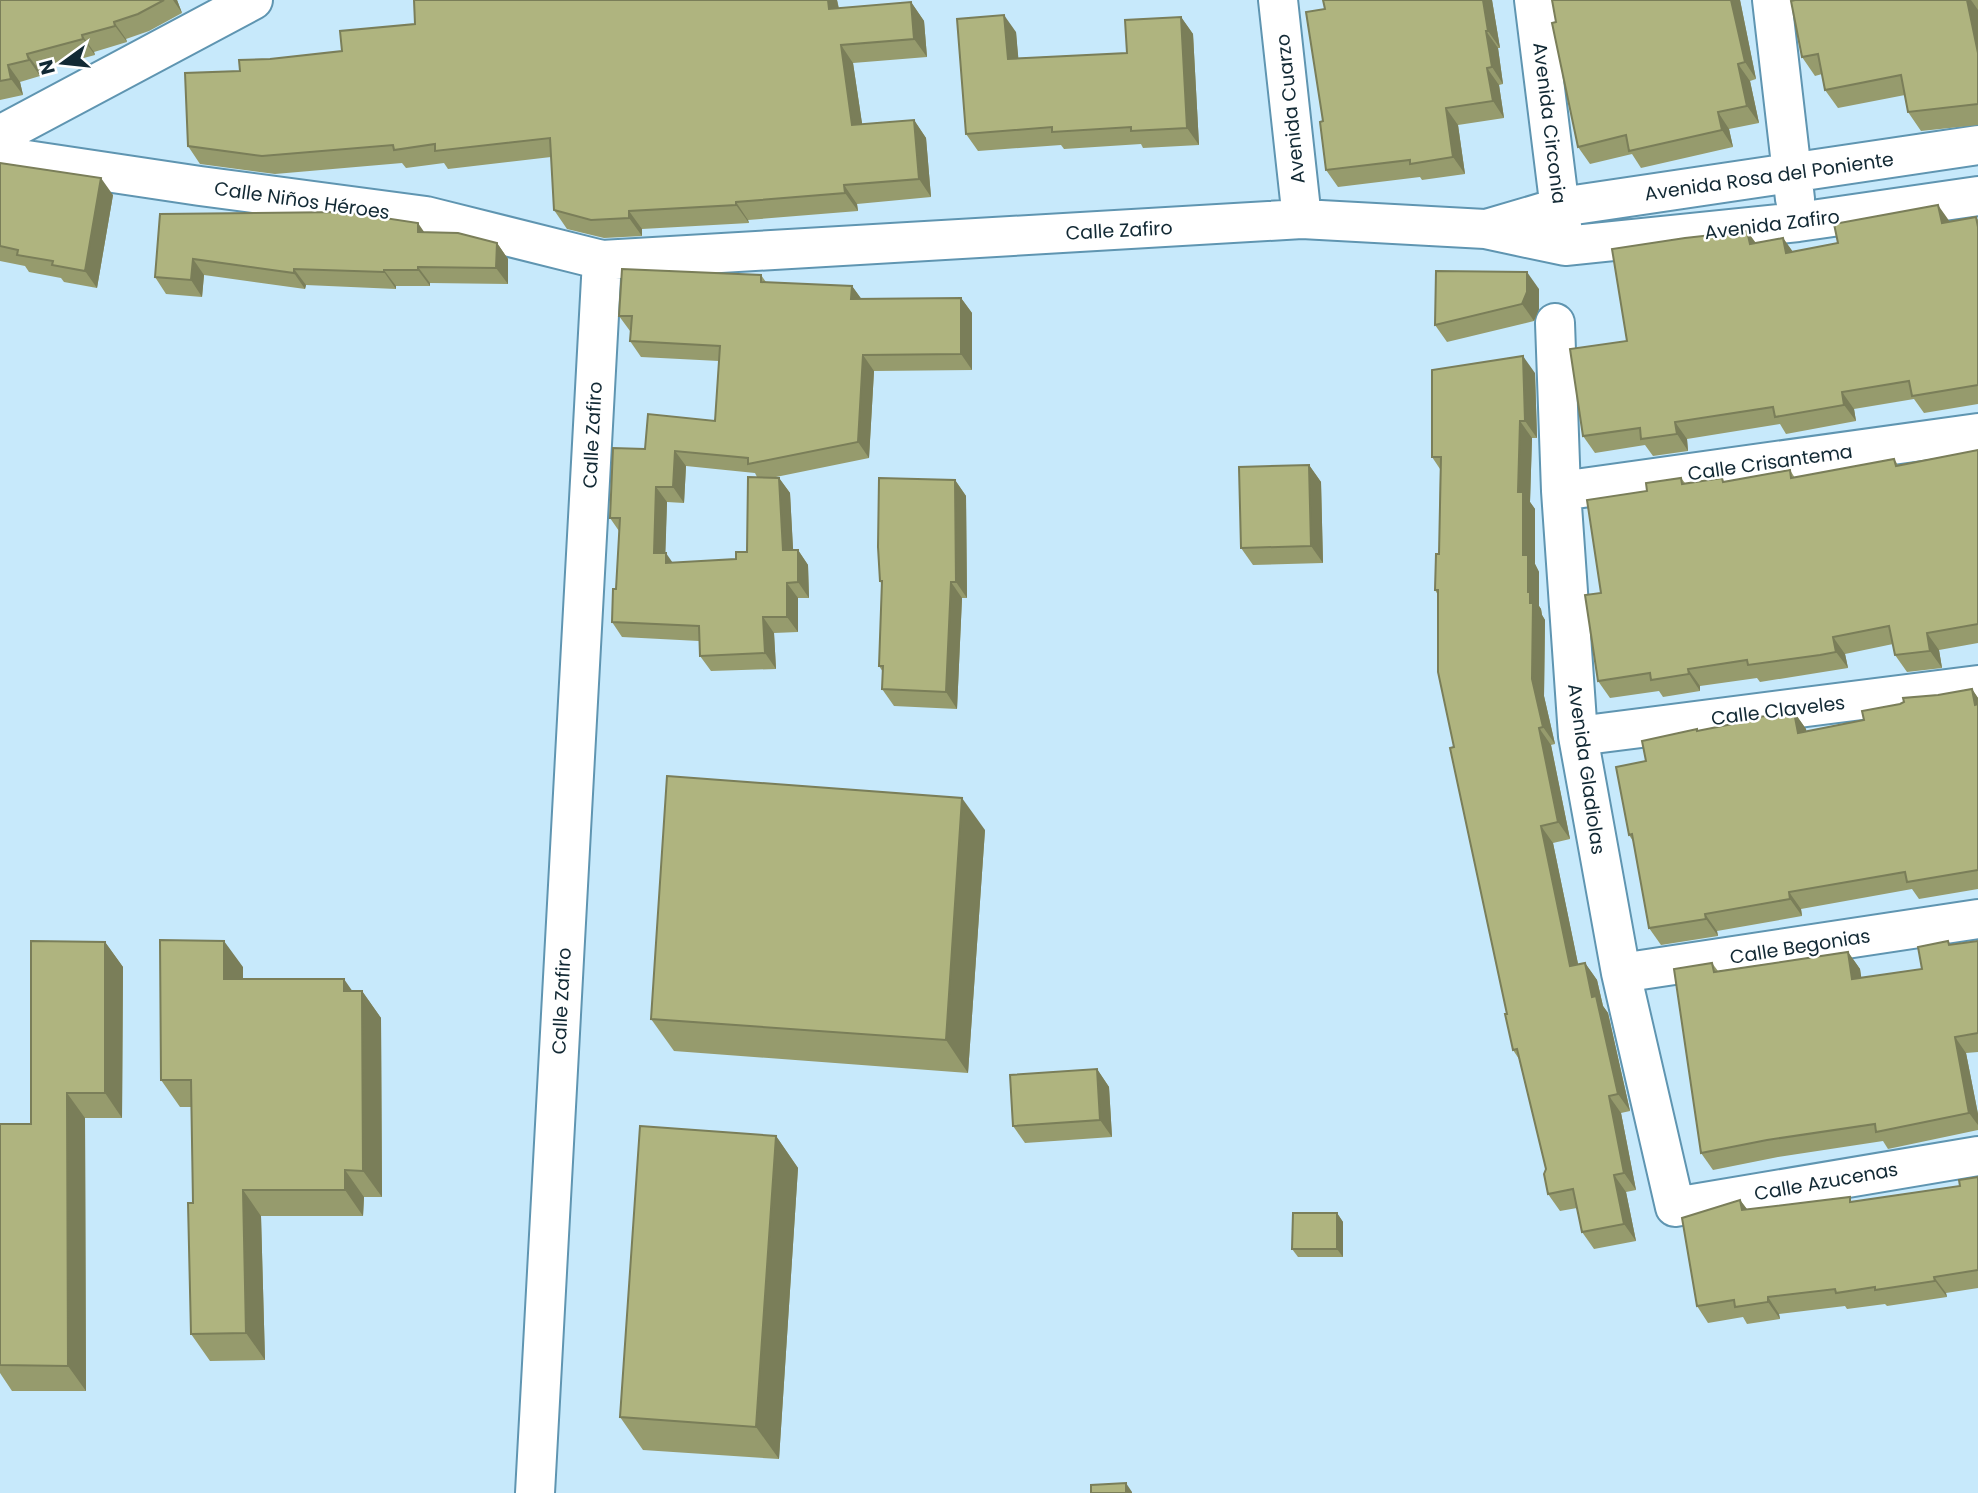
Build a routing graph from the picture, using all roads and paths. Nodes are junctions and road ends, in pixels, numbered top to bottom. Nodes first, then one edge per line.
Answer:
1 (253, 0) edge
2 (1278, 0) edge
3 (1534, 0) edge
4 (1772, 0) edge
5 (0, 135) edge
6 (1978, 145) edge
7 (0, 156) edge
8 (1791, 174) junction
9 (1978, 196) edge
10 (1561, 207) junction
11 (1302, 219) junction
12 (1798, 222) junction
13 (1485, 229) junction
14 (1564, 246) junction
15 (602, 260) junction
16 (1555, 323) dead end
17 (1978, 433) edge
18 (1561, 491) junction
19 (1978, 685) edge
20 (1578, 736) junction
21 (1978, 919) edge
22 (1621, 974) junction
23 (1978, 1156) edge
24 (1675, 1207) joint
25 (535, 1493) edge

1 - 5 street
2 - 11 street, Avenida Cuarzo
3 - 10 street, Avenida Circonia
4 - 8 street
6 - 8 street, Avenida Rosa del Poniente
7 - 15 street, Calle Niños Héroes
8 - 10 street, Avenida Rosa del Poniente
8 - 12 street
9 - 12 street, Avenida Zafiro
10 - 13 street, Calle Zafiro
10 - 14 street, Avenida Circonia
11 - 13 street, Calle Zafiro
11 - 15 street, Calle Zafiro
12 - 14 street, Avenida Zafiro
13 - 14 street, Calle Zafiro
15 - 25 street, Calle Zafiro
16 - 18 street, Avenida Gladiolas
17 - 18 street, Calle Crisantema
18 - 20 street, Avenida Gladiolas
19 - 20 street, Calle Claveles
20 - 22 street, Avenida Gladiolas
21 - 22 street, Calle Begonias
22 - 24 street, Avenida Gladiolas
23 - 24 street, Calle Azucenas

